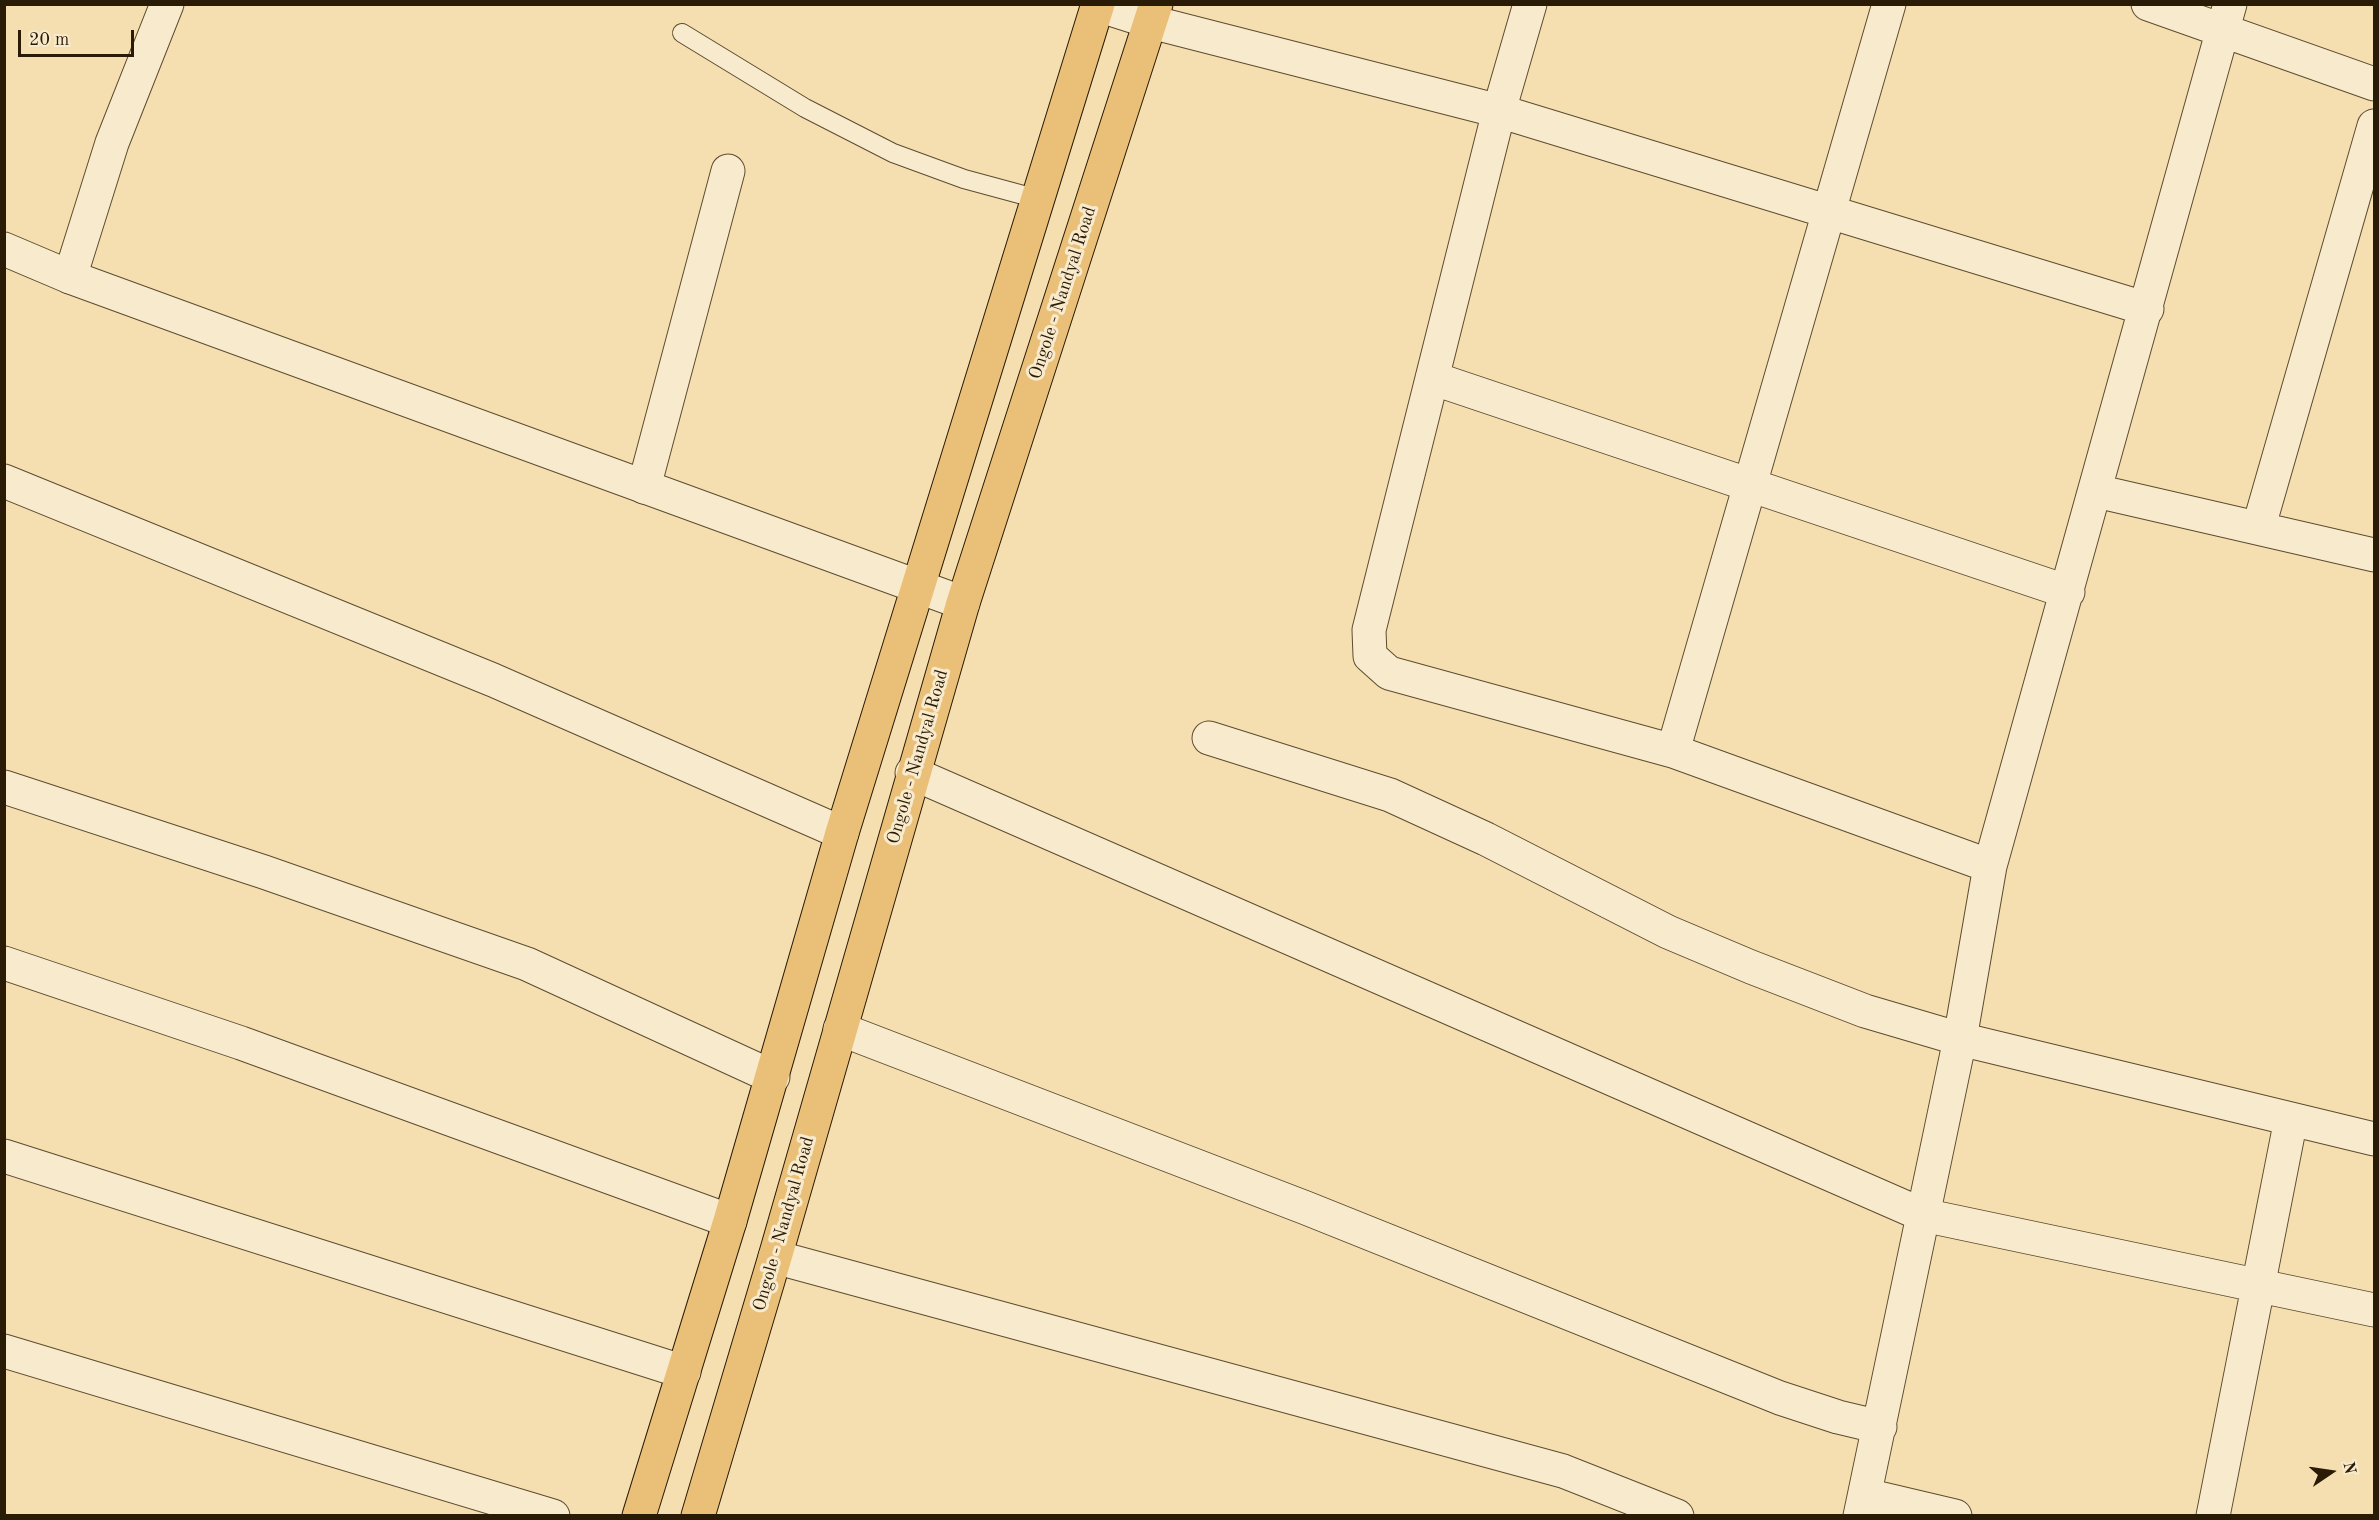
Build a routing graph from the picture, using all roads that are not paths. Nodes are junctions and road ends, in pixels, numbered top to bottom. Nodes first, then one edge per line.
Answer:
1 (167, 4) edge
2 (1530, 4) edge
3 (1889, 4) edge
4 (2148, 4) edge
5 (1098, 5) edge
6 (1153, 14) edge
7 (2226, 17) edge
8 (682, 33) dead end
9 (2374, 84) edge
10 (1499, 111) junction
11 (2374, 126) edge
12 (728, 171) dead end
13 (1038, 199) junction
14 (1828, 212) junction
15 (4, 249) edge
16 (69, 277) junction
17 (2147, 309) junction
18 (1432, 378) junction
19 (4, 481) edge
20 (1749, 484) junction
21 (644, 487) junction
22 (2096, 490) junction
23 (2259, 526) junction
24 (2374, 555) edge
25 (918, 587) junction
26 (2068, 592) junction
27 (963, 603) junction
28 (1209, 738) dead end
29 (1673, 751) junction
30 (912, 773) junction
31 (4, 787) edge
32 (842, 833) junction
33 (1990, 866) junction
34 (4, 963) edge
35 (840, 1029) junction
36 (1960, 1039) junction
37 (773, 1077) junction
38 (2291, 1119) junction
39 (2374, 1139) edge
40 (4, 1156) edge
41 (1923, 1215) junction
42 (730, 1221) junction
43 (775, 1257) junction
44 (2258, 1284) junction
45 (2374, 1310) edge
46 (4, 1350) edge
47 (684, 1372) junction
48 (1880, 1427) junction
49 (1863, 1505) edge
50 (553, 1515) edge
51 (639, 1515) edge
52 (698, 1515) edge
53 (1677, 1515) edge
54 (1955, 1515) edge
55 (2214, 1515) edge

1 - 16 street
2 - 10 street
3 - 14 street
4 - 7 street
5 - 6 street
5 - 13 main road
6 - 10 street
6 - 27 main road, Ongole - Nandyal Road
7 - 9 street
7 - 17 street
8 - 13 lane
10 - 14 street
10 - 18 street
11 - 23 street
12 - 21 street
13 - 25 main road
14 - 17 street
14 - 20 street
15 - 16 street
16 - 21 street
17 - 22 street
18 - 20 street
18 - 29 street
19 - 32 street
20 - 26 street
20 - 29 street
21 - 25 street
22 - 23 street
22 - 26 street
23 - 24 street
25 - 27 street
25 - 32 main road
26 - 33 street
27 - 30 main road, Ongole - Nandyal Road
28 - 36 street
29 - 33 street
30 - 35 main road, Ongole - Nandyal Road
30 - 41 street
31 - 37 street
32 - 37 main road
33 - 36 street
34 - 42 street
35 - 43 main road, Ongole - Nandyal Road
35 - 48 street
36 - 38 street
36 - 41 street
37 - 42 main road
38 - 39 street
38 - 44 street
40 - 47 street
41 - 44 street
41 - 48 street
42 - 47 main road
43 - 52 main road, Ongole - Nandyal Road
43 - 53 street
44 - 45 street
44 - 55 street
46 - 50 street
47 - 51 main road
48 - 49 street
49 - 54 street

